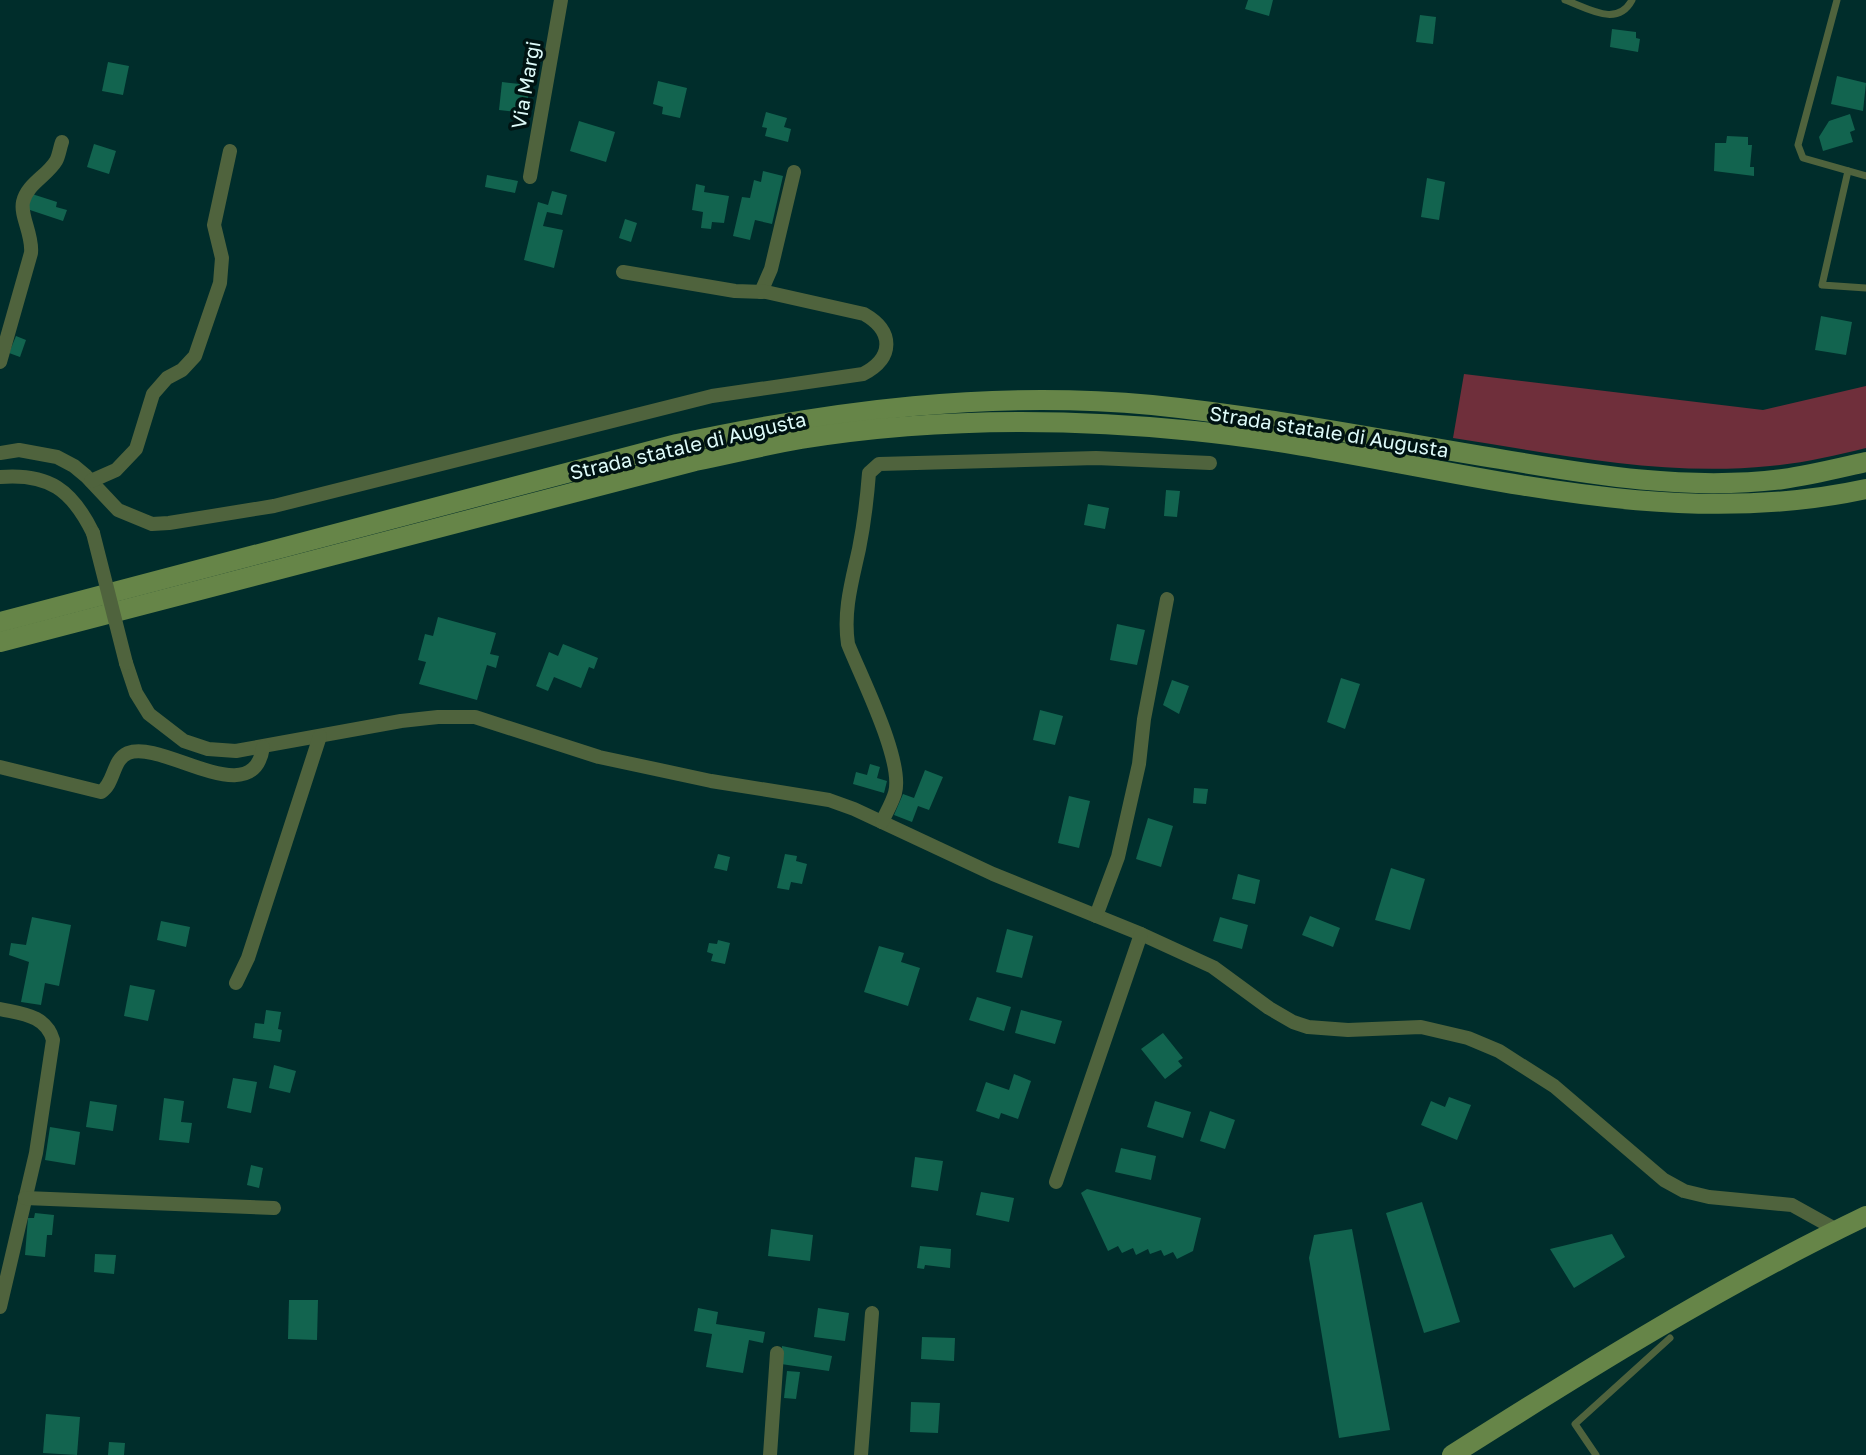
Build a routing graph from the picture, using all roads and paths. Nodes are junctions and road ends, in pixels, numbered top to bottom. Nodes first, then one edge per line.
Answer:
1 (561, 0) edge
2 (1565, 0) edge
3 (1632, 0) edge
4 (1837, 0) edge
5 (62, 142) dead end
6 (230, 151) dead end
7 (1848, 171) junction
8 (794, 172) dead end
9 (1866, 176) edge
10 (530, 177) dead end
11 (623, 272) dead end
12 (1866, 288) edge
13 (761, 292) junction
14 (0, 362) edge
15 (0, 453) edge
16 (1866, 462) edge
17 (1210, 463) dead end
18 (0, 477) edge
19 (91, 481) junction
20 (1866, 489) edge
21 (1167, 599) dead end
22 (0, 622) edge
23 (0, 642) edge
24 (320, 736) junction
25 (263, 747) junction
26 (0, 767) edge
27 (882, 822) junction
28 (1096, 916) junction
29 (1141, 934) junction
30 (236, 983) dead end
31 (0, 1009) edge
32 (1056, 1182) dead end
33 (25, 1198) junction
34 (274, 1208) dead end
35 (1866, 1216) edge
36 (1837, 1230) junction
37 (0, 1307) edge
38 (872, 1313) dead end
39 (1669, 1336) junction
40 (777, 1353) dead end
41 (770, 1455) edge
42 (861, 1455) edge
43 (1452, 1455) edge
44 (1596, 1455) edge

1 - 10 street, Via Margi
2 - 3 lane
4 - 7 lane
5 - 14 street
6 - 19 street
7 - 9 lane
7 - 12 lane
8 - 13 street
11 - 13 street
13 - 19 street
15 - 19 street
16 - 22 main road, Strada statale di Augusta
17 - 27 street
18 - 25 street, bridge
20 - 23 main road, Strada statale di Augusta
21 - 28 street
24 - 25 street
24 - 27 street
24 - 30 street
25 - 26 street
27 - 28 street
28 - 29 street
29 - 32 street
29 - 36 street
31 - 33 street
33 - 34 street
33 - 37 street
35 - 36 main road
36 - 39 main road
38 - 42 street
39 - 43 main road
39 - 44 lane
40 - 41 street

